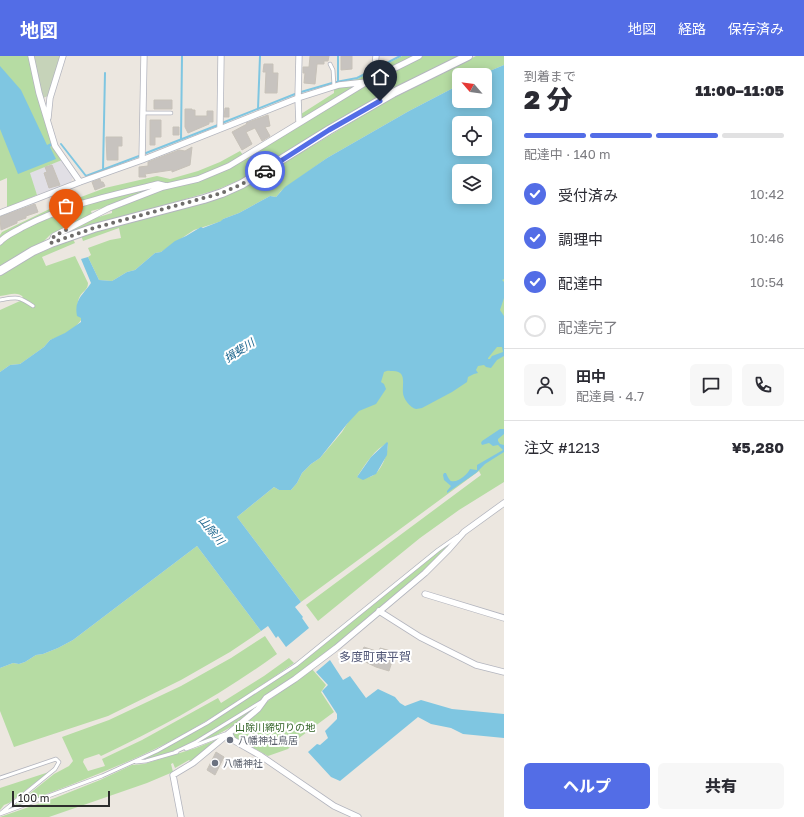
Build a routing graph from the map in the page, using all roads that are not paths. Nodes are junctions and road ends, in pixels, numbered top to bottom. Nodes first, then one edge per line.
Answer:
1 (31, 56) edge
2 (63, 56) edge
3 (144, 56) edge
4 (221, 56) edge
5 (299, 56) edge
6 (376, 56) edge
7 (419, 56) edge
8 (468, 56) edge
9 (330, 64) dead end
10 (379, 76) junction
11 (367, 82) junction
12 (334, 86) junction
13 (298, 98) junction
14 (143, 113) junction
15 (171, 113) dead end
16 (47, 121) junction
17 (299, 123) junction
18 (220, 128) junction
19 (142, 160) junction
20 (80, 182) junction
21 (166, 186) junction
22 (0, 213) edge
23 (0, 242) edge
24 (51, 243) junction
25 (0, 271) edge
26 (0, 300) edge
27 (33, 306) dead end
28 (504, 503) edge
29 (464, 532) junction
30 (425, 594) dead end
31 (379, 611) junction
32 (504, 618) edge
33 (504, 672) edge
34 (266, 698) junction
35 (229, 733) junction
36 (175, 752) junction
37 (134, 762) junction
38 (0, 778) edge
39 (0, 814) edge
40 (181, 817) edge
41 (358, 817) edge

1 - 16 street
2 - 16 street
3 - 14 street
4 - 18 street
5 - 13 street
6 - 10 street
7 - 10 street
8 - 24 main road
9 - 12 lane
10 - 11 street
11 - 12 street
11 - 17 street
12 - 13 street
13 - 17 street
13 - 18 street
14 - 15 lane
14 - 19 street
16 - 20 street
17 - 21 street
18 - 19 street
19 - 20 street
20 - 22 street
21 - 23 street
21 - 24 street
24 - 25 main road
26 - 27 lane
28 - 29 street
29 - 31 street
29 - 37 lane
30 - 32 street
31 - 33 street
31 - 34 street
34 - 35 street
34 - 36 lane
35 - 36 lane
35 - 40 street
35 - 41 street
36 - 37 lane
37 - 39 lane
38 - 39 lane

